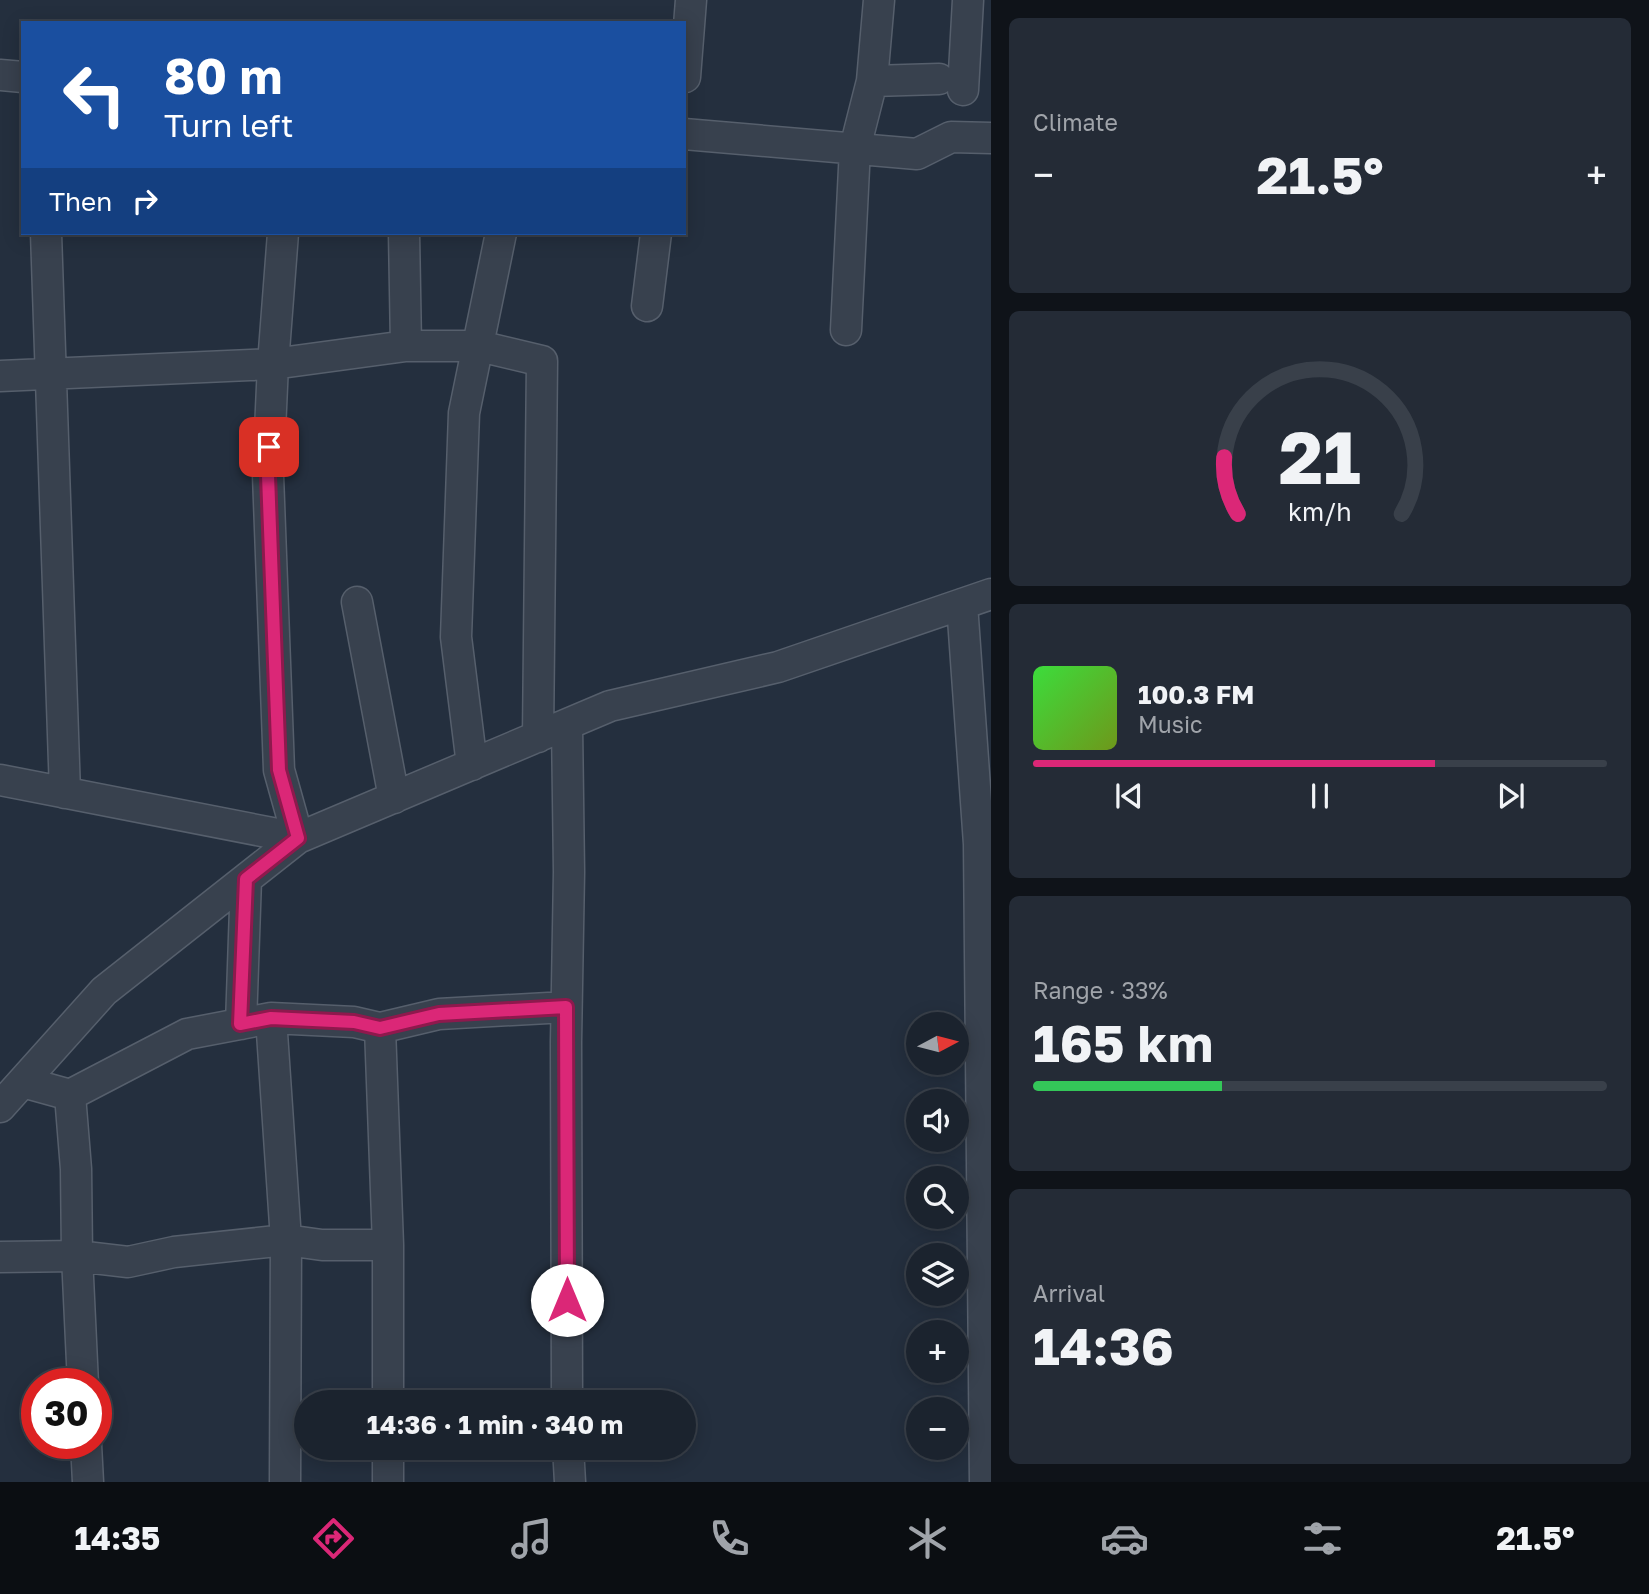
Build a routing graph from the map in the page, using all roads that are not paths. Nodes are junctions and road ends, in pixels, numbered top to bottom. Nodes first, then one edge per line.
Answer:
1 (691, 0) edge
2 (879, 0) edge
3 (968, 0) edge
4 (686, 64) edge
5 (0, 75) edge
6 (21, 77) edge
7 (872, 81) junction
8 (686, 134) edge
9 (991, 138) edge
10 (855, 148) junction
11 (46, 235) edge
12 (283, 235) edge
13 (404, 235) edge
14 (501, 235) edge
15 (656, 235) edge
16 (647, 306) dead end
17 (846, 330) dead end
18 (406, 346) junction
19 (479, 346) junction
20 (273, 364) junction
21 (51, 373) junction
22 (0, 376) edge
23 (991, 594) edge
24 (357, 602) dead end
25 (962, 604) junction
26 (567, 725) junction
27 (538, 737) junction
28 (472, 765) junction
29 (0, 780) edge
30 (65, 793) junction
31 (394, 798) junction
32 (298, 838) junction
33 (246, 879) junction
34 (566, 1007) junction
35 (271, 1018) junction
36 (240, 1024) junction
37 (380, 1028) junction
38 (23, 1082) junction
39 (70, 1095) junction
40 (0, 1107) edge
41 (286, 1241) junction
42 (388, 1245) junction
43 (77, 1256) junction
44 (0, 1257) edge
45 (82, 1368) edge
46 (388, 1390) edge
47 (567, 1390) edge
48 (87, 1459) edge
49 (388, 1460) edge
50 (569, 1460) edge
51 (88, 1482) edge
52 (285, 1482) edge
53 (388, 1482) edge
54 (570, 1482) edge
55 (985, 1482) edge

1 - 4 street
2 - 7 street
3 - 7 street
5 - 6 street
7 - 10 street
8 - 10 street
9 - 10 street
10 - 17 street
11 - 21 street
12 - 20 street
13 - 18 street
14 - 19 street
15 - 16 street
18 - 19 street
18 - 20 street
19 - 27 street
19 - 28 street
20 - 21 street
20 - 32 street
21 - 22 street
21 - 30 street
23 - 25 street
24 - 31 street
25 - 26 street
25 - 55 street
26 - 27 street
26 - 34 street
27 - 28 street
28 - 31 street
29 - 30 street
30 - 32 street
31 - 32 street
32 - 33 street
33 - 36 street
33 - 38 street
34 - 37 street
34 - 47 street
35 - 36 street
35 - 37 street
35 - 41 street
36 - 39 street
37 - 42 street
38 - 39 street
38 - 40 street
39 - 43 street
41 - 42 street
41 - 43 street
41 - 52 street
42 - 46 street
43 - 44 street
43 - 45 street
48 - 51 street
49 - 53 street
50 - 54 street

